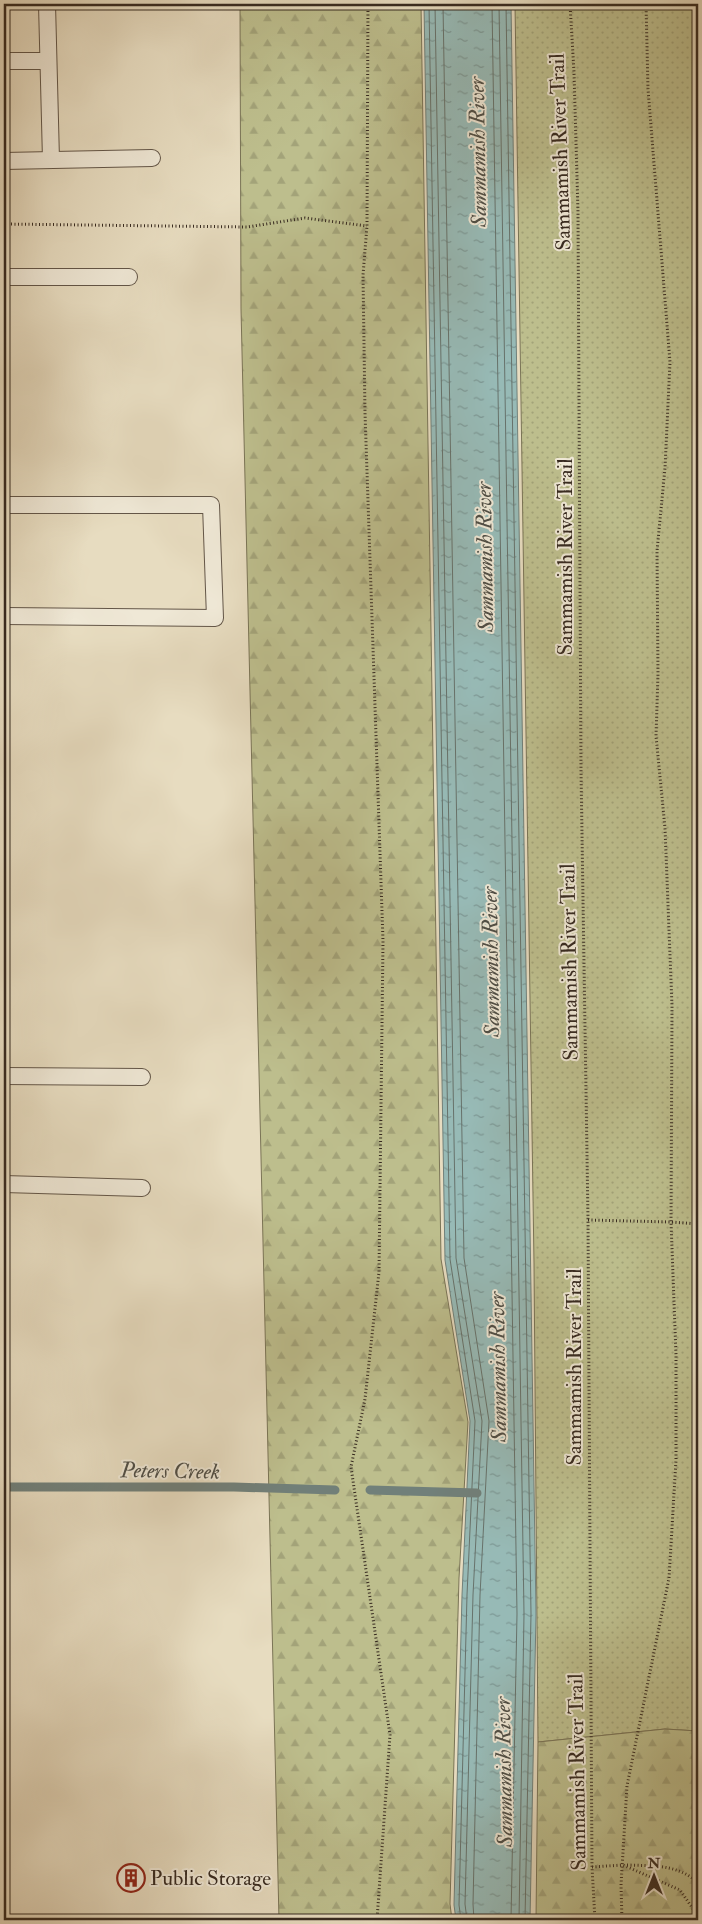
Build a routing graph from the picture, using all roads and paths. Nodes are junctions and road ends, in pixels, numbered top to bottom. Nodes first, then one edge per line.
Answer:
1 (47, 4) edge
2 (368, 4) edge
3 (570, 4) edge
4 (646, 4) edge
5 (4, 61) edge
6 (48, 61) junction
7 (152, 158) dead end
8 (4, 160) edge
9 (51, 160) junction
10 (4, 224) edge
11 (368, 226) junction
12 (4, 277) edge
13 (129, 277) dead end
14 (4, 505) edge
15 (4, 616) edge
16 (4, 1076) edge
17 (142, 1077) dead end
18 (4, 1184) edge
19 (142, 1188) dead end
20 (588, 1220) junction
21 (671, 1222) junction
22 (698, 1224) edge
23 (623, 1865) junction
24 (592, 1867) junction
25 (698, 1884) edge
26 (698, 1916) edge
27 (377, 1920) edge
28 (595, 1920) edge
29 (622, 1920) edge

1 - 6 lane
2 - 11 path
3 - 20 path, Sammamish River Trail
4 - 21 path
5 - 6 lane
6 - 9 lane
7 - 9 lane
8 - 9 lane
10 - 11 path
11 - 27 path
12 - 13 lane
14 - 15 lane
16 - 17 lane
18 - 19 lane
20 - 21 path
20 - 24 path, Sammamish River Trail
21 - 22 path
21 - 23 path
23 - 24 path
23 - 25 path
23 - 26 path
23 - 29 path
24 - 28 path, Sammamish River Trail

